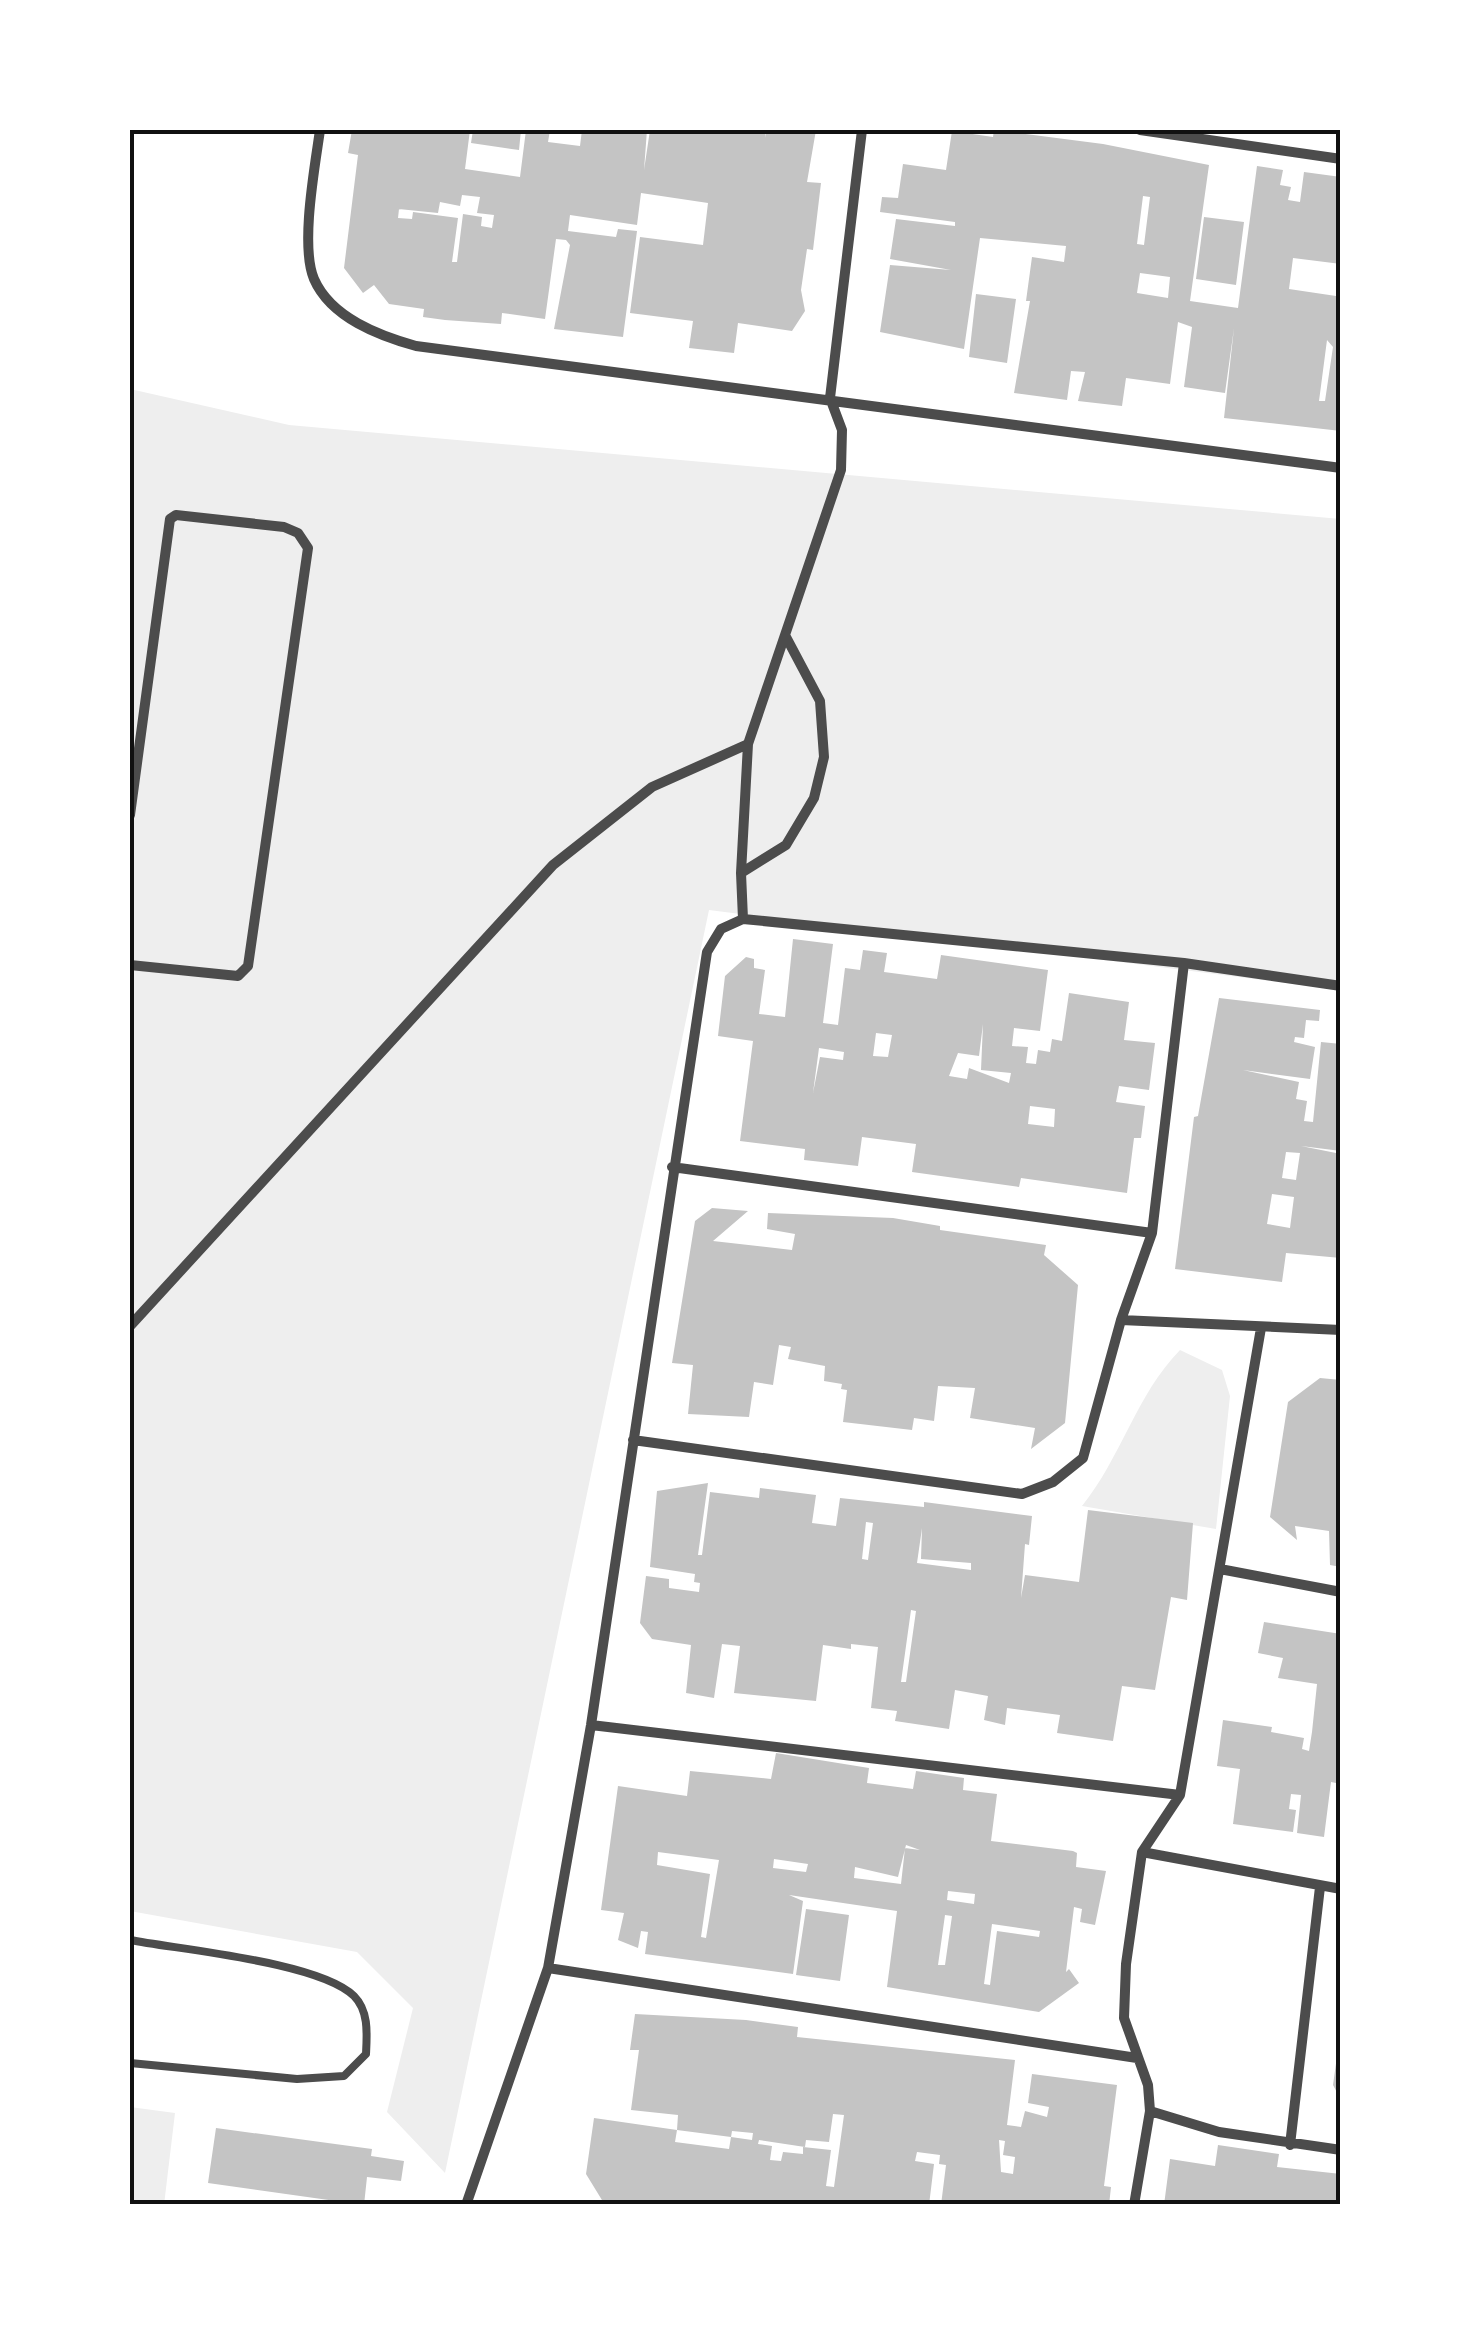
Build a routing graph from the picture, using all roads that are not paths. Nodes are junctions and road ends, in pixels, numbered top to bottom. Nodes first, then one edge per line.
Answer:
1 (320, 130) edge
2 (862, 130) edge
3 (1140, 130) edge
4 (1341, 158) edge
5 (830, 398) junction
6 (1341, 468) edge
7 (785, 636) junction
8 (748, 744) junction
9 (130, 815) edge
10 (741, 873) junction
11 (743, 919) junction
12 (1184, 963) junction
13 (130, 966) edge
14 (1341, 986) edge
15 (672, 1167) junction
16 (1152, 1233) junction
17 (1121, 1320) junction
18 (130, 1326) edge
19 (1261, 1328) junction
20 (1341, 1330) edge
21 (633, 1440) junction
22 (1220, 1569) junction
23 (1341, 1592) edge
24 (591, 1725) junction
25 (1180, 1795) junction
26 (1142, 1852) junction
27 (1320, 1887) junction
28 (1341, 1889) edge
29 (130, 1940) edge
30 (548, 1968) junction
31 (1137, 2058) junction
32 (130, 2063) edge
33 (1150, 2111) junction
34 (1290, 2145) junction
35 (1341, 2150) edge
36 (466, 2205) edge
37 (1134, 2205) edge

1 - 5 street
2 - 5 street
3 - 4 street
5 - 6 street
5 - 7 street
7 - 8 street
7 - 10 street
8 - 10 street
8 - 18 street
9 - 13 street
10 - 11 street
11 - 12 street
11 - 15 street
12 - 14 street
12 - 16 street
15 - 16 street
15 - 21 street
16 - 17 street
17 - 19 street
17 - 21 street
19 - 20 street
19 - 22 street
21 - 24 street
22 - 23 street
22 - 25 street
24 - 25 street
24 - 30 street
25 - 26 street
26 - 27 street
26 - 31 street
27 - 28 street
27 - 34 street
29 - 32 lane
30 - 31 street
30 - 36 street
31 - 33 street
33 - 34 street
33 - 37 street
34 - 35 street

